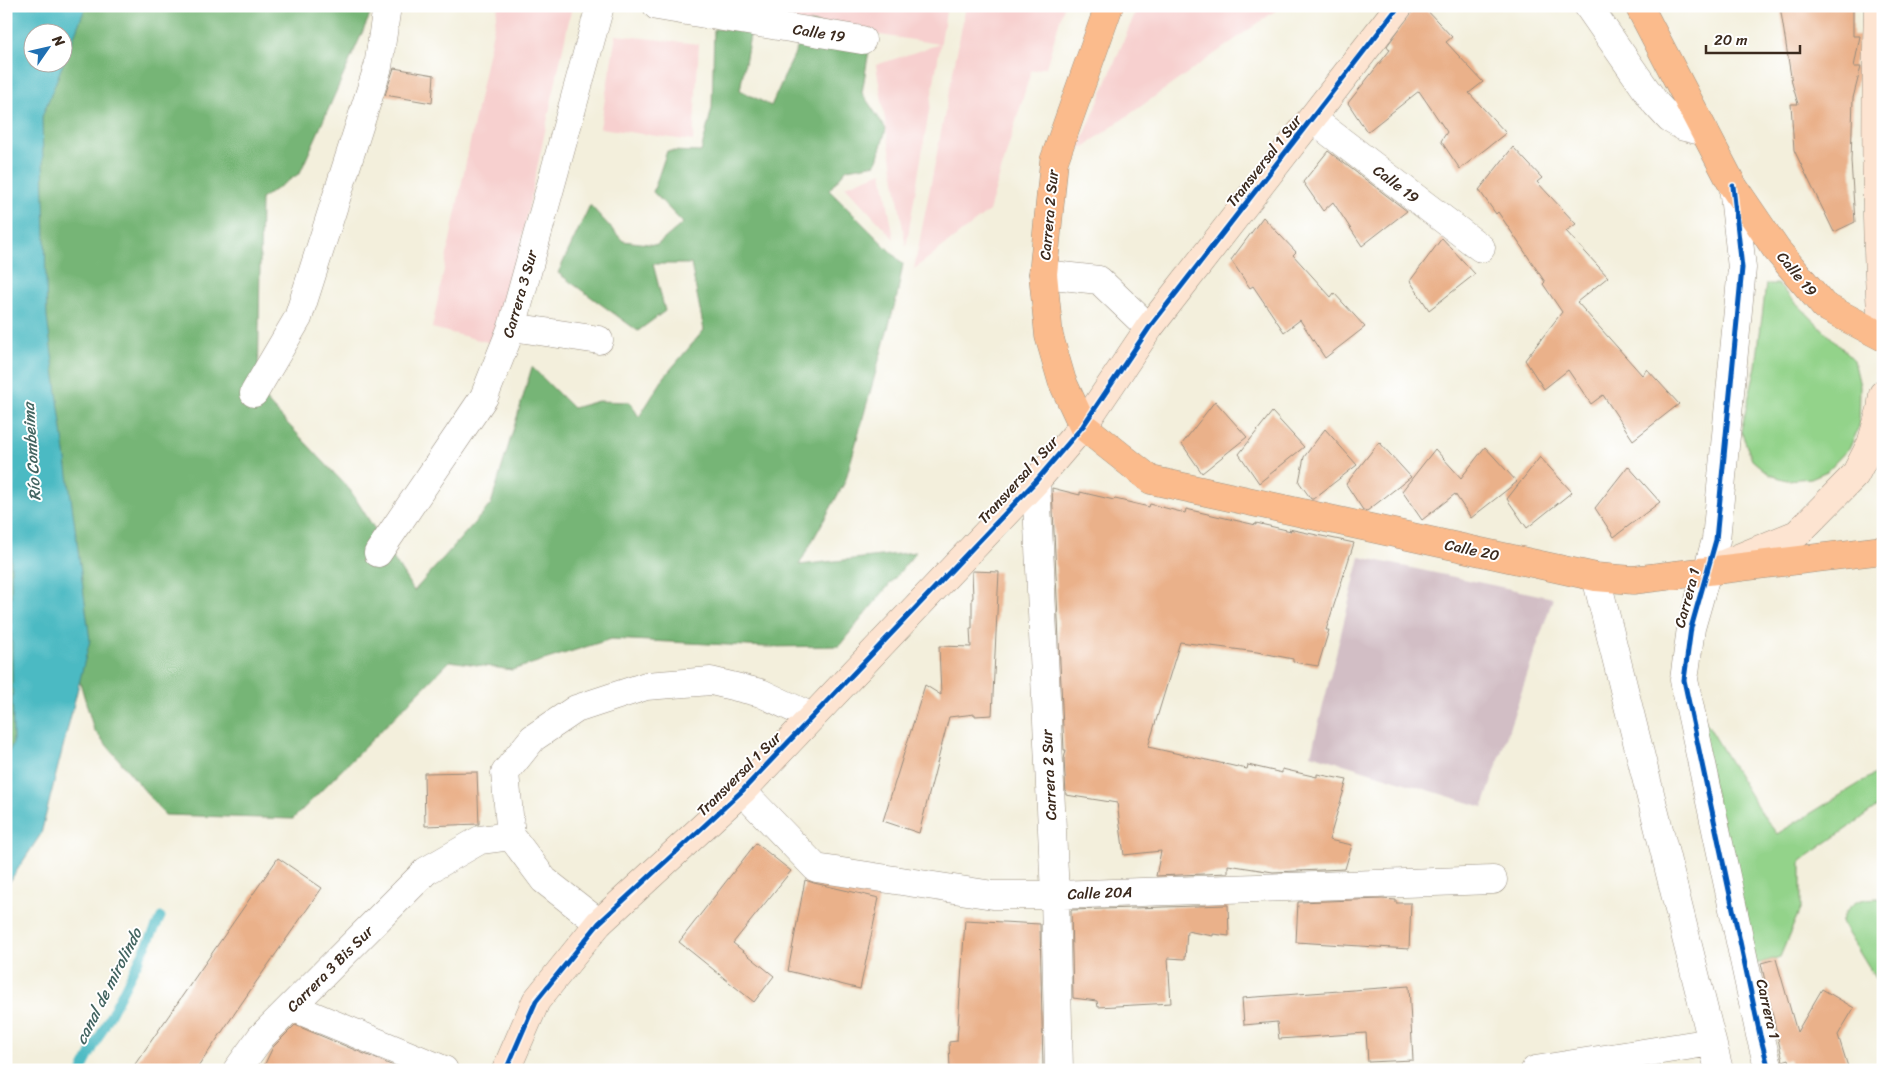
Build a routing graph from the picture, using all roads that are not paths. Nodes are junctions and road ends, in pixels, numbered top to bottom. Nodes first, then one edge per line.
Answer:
1 (388, 6) edge
2 (600, 6) edge
3 (657, 6) edge
4 (1109, 6) edge
5 (1399, 6) edge
6 (1588, 6) edge
7 (1639, 6) edge
8 (1878, 6) edge
9 (862, 40) dead end
10 (1312, 119) junction
11 (1705, 132) junction
12 (1733, 186) junction
13 (1481, 248) dead end
14 (1043, 274) junction
15 (512, 327) junction
16 (1149, 328) junction
17 (1883, 336) edge
18 (599, 340) dead end
19 (254, 393) dead end
20 (1883, 394) edge
21 (1083, 426) junction
22 (1036, 481) junction
23 (1883, 550) edge
24 (378, 553) dead end
25 (1708, 570) junction
26 (1596, 577) junction
27 (812, 717) junction
28 (742, 791) junction
29 (511, 836) junction
30 (1493, 880) dead end
31 (1054, 894) junction
32 (599, 923) junction
33 (292, 1007) junction
34 (1712, 1042) junction
35 (237, 1070) edge
36 (444, 1070) edge
37 (506, 1070) edge
38 (1060, 1070) edge
39 (1535, 1070) edge
40 (1719, 1070) edge
41 (1769, 1070) edge

1 - 19 street
2 - 15 street, Carrera 3 Sur
3 - 9 street, Calle 19
4 - 14 main road, Carrera 2 Sur
5 - 10 street, Transversal 1 Sur
6 - 11 street
7 - 11 main road, Calle 19
8 - 17 street
10 - 13 street, Calle 19
10 - 16 street, Transversal 1 Sur
11 - 12 main road, Calle 19
12 - 17 main road, Calle 19
12 - 25 street, Carrera 1
14 - 16 street
14 - 21 main road, Carrera 2 Sur
15 - 18 street
15 - 24 street, Carrera 3 Sur
16 - 21 street, Transversal 1 Sur
20 - 25 street, Carrera 1
21 - 22 street, Transversal 1 Sur
21 - 26 main road, Calle 20
22 - 27 street, Transversal 1 Sur
22 - 31 street, Carrera 2 Sur
23 - 25 main road, Calle 20
25 - 26 main road, Calle 20
25 - 41 street, Carrera 1
26 - 34 street
27 - 28 street, Transversal 1 Sur
27 - 29 street
28 - 31 street, Calle 20A
28 - 32 street, Transversal 1 Sur
29 - 32 street
29 - 33 street, Carrera 3 Bis Sur
30 - 31 street, Calle 20A
31 - 38 street, Carrera 2 Sur
32 - 37 street
33 - 35 street, Carrera 3 Bis Sur
33 - 36 street
34 - 39 street
34 - 40 street

